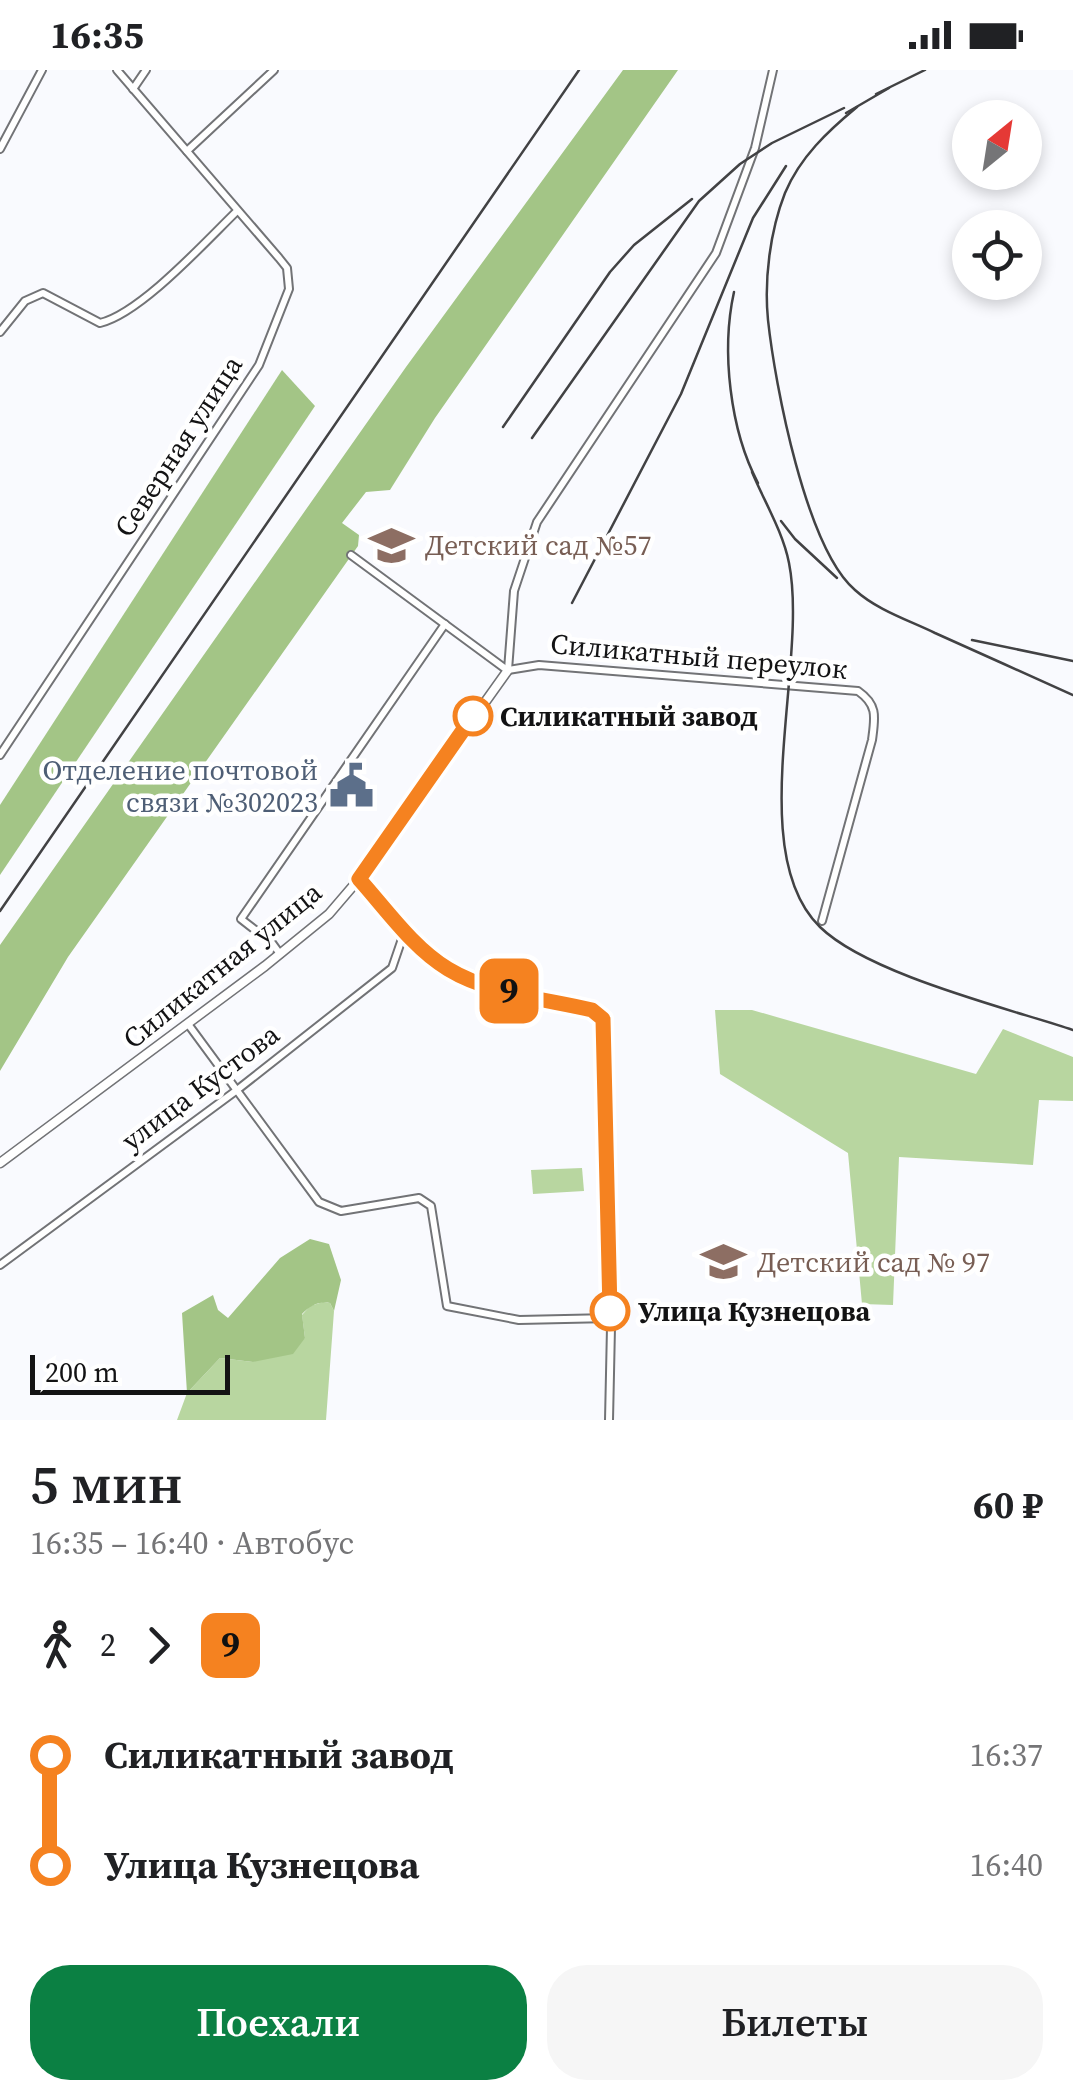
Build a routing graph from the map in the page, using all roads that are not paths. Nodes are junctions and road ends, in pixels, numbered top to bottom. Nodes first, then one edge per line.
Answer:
1 (42, 70) edge
2 (117, 70) edge
3 (146, 70) edge
4 (274, 70) edge
5 (773, 70) edge
6 (133, 88) junction
7 (0, 150) edge
8 (186, 152) junction
9 (237, 211) junction
10 (0, 332) edge
11 (351, 554) dead end
12 (445, 624) junction
13 (508, 670) junction
14 (0, 755) edge
15 (359, 879) junction
16 (822, 922) dead end
17 (405, 930) junction
18 (280, 954) junction
19 (188, 1024) junction
20 (236, 1090) junction
21 (0, 1164) edge
22 (0, 1264) edge
23 (611, 1318) junction
24 (609, 1420) edge

1 - 7 street
2 - 6 street, Северная улица
3 - 6 street
4 - 8 street
5 - 13 street
6 - 8 street, Северная улица
8 - 9 street, Северная улица
9 - 10 street
9 - 14 street, Северная улица
11 - 12 street
12 - 13 street
12 - 18 street
13 - 15 street, Силикатная улица
13 - 16 street, Силикатный переулок
15 - 17 street
15 - 18 street, Силикатная улица
17 - 20 street, улица Кустова
17 - 23 street
18 - 19 street, Силикатная улица
19 - 20 street
19 - 21 street, Силикатная улица
20 - 22 street, улица Кустова
20 - 23 street
23 - 24 street

